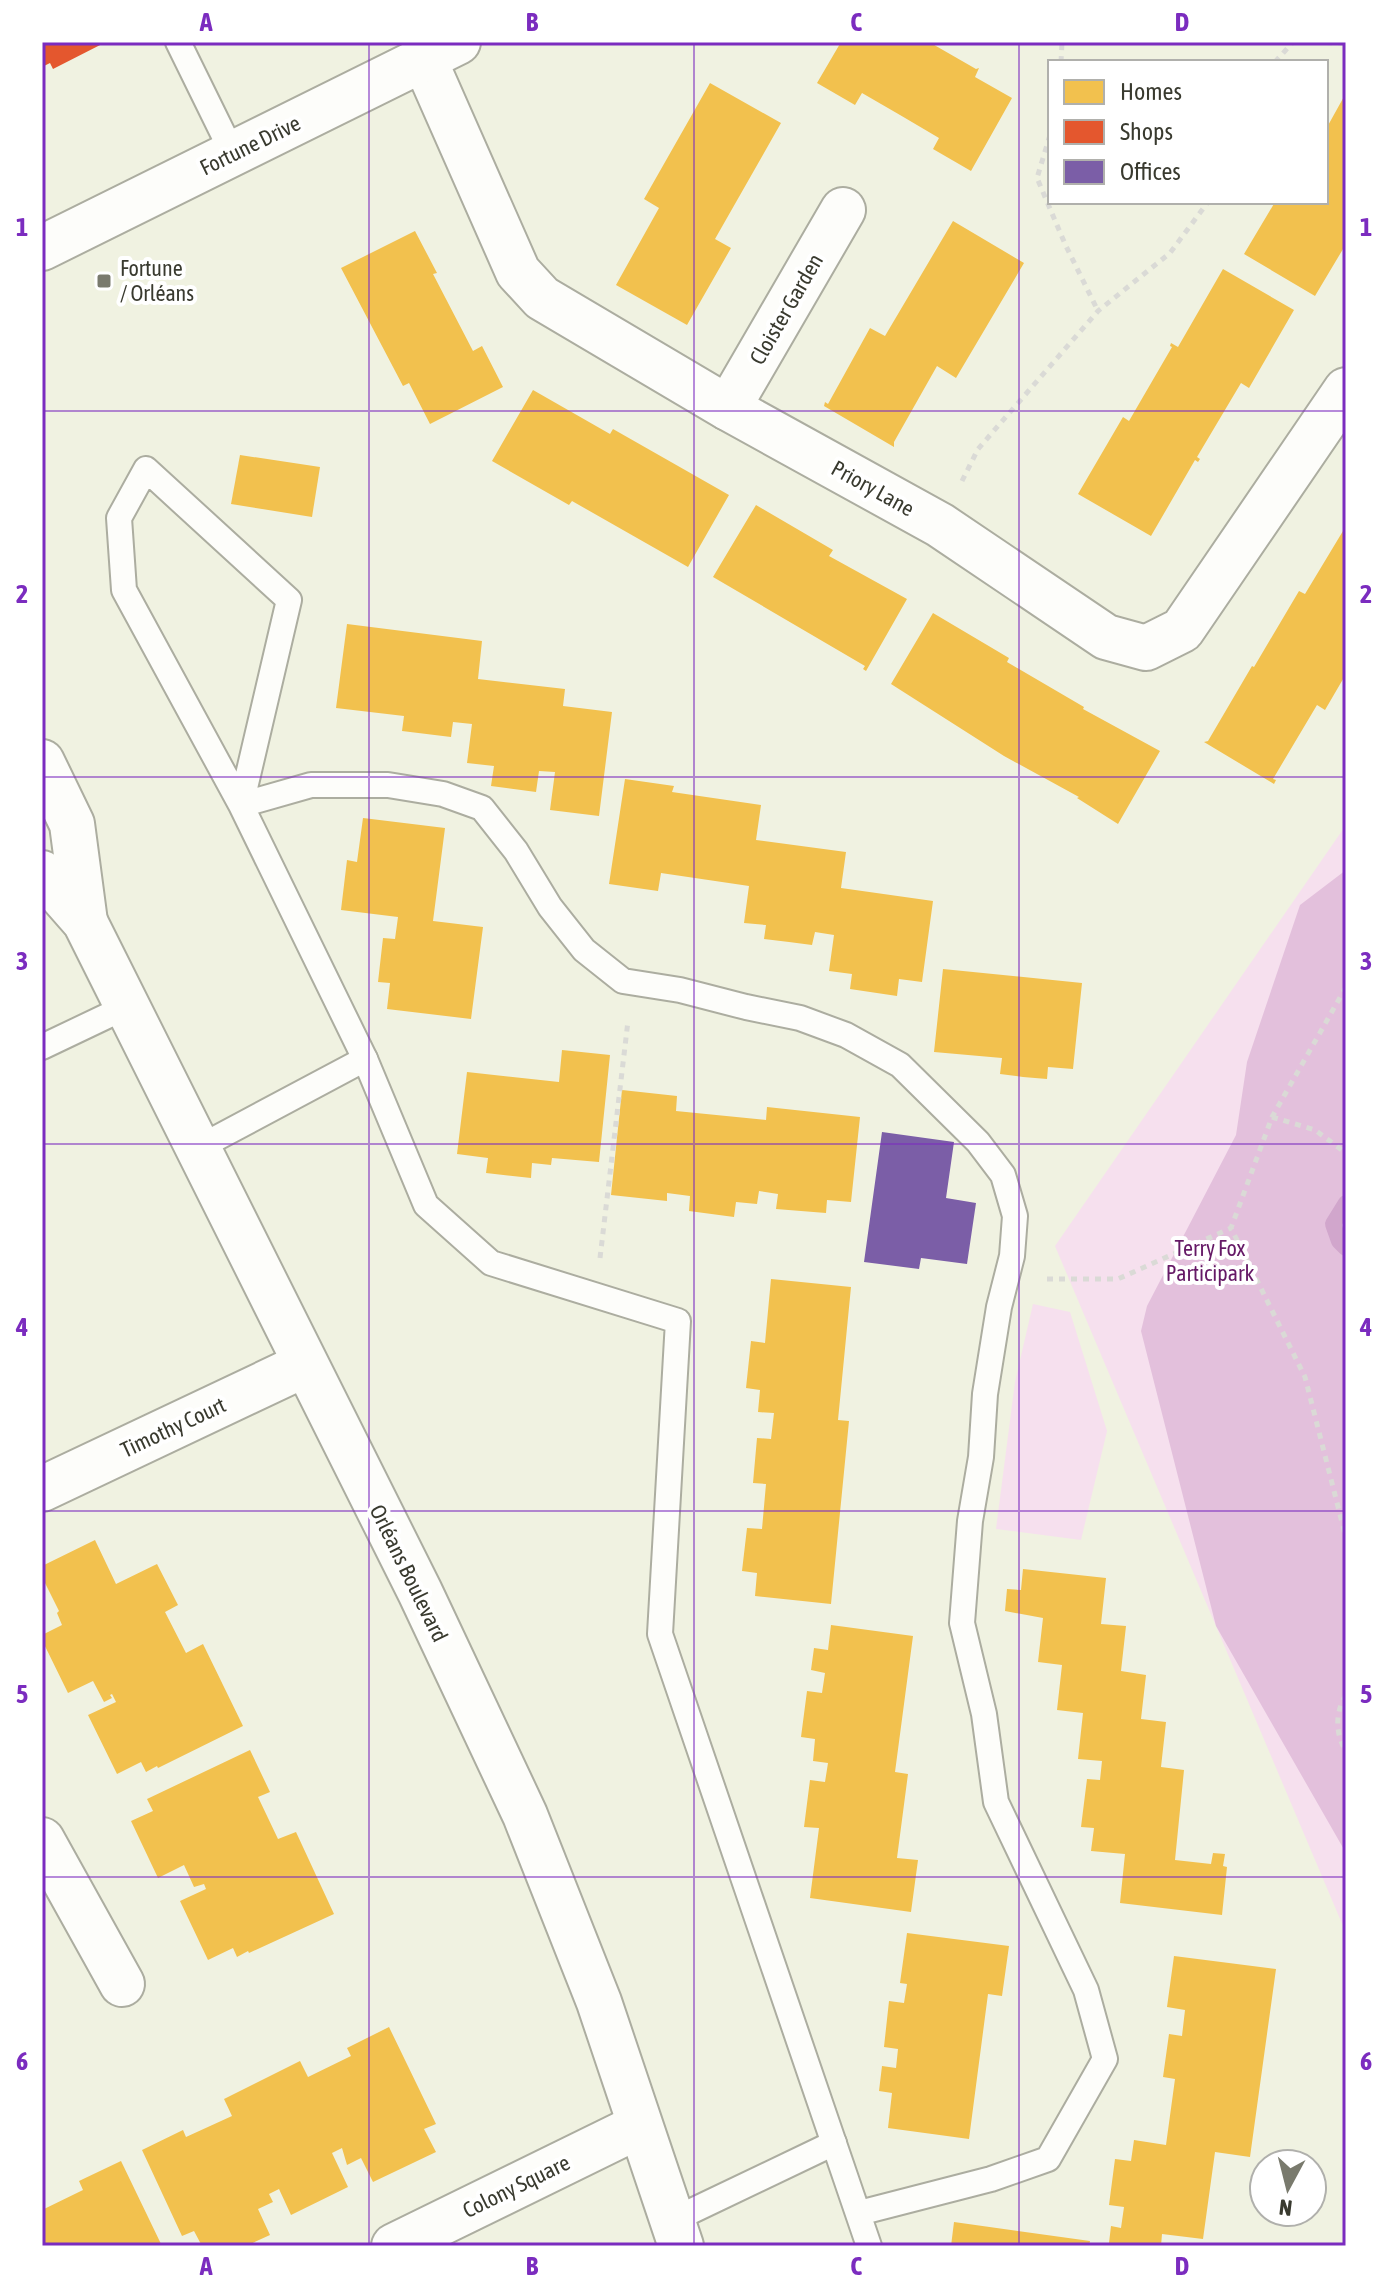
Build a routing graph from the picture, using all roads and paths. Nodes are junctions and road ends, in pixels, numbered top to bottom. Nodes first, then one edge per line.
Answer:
1 (178, 42) edge
2 (1293, 42) edge
3 (1346, 43) edge
4 (441, 51) edge
5 (1277, 60) edge
6 (1048, 142) edge
7 (233, 154) junction
8 (1048, 204) edge
9 (1048, 204) edge
10 (1207, 204) edge
11 (843, 210) dead end
12 (42, 248) edge
13 (1098, 311) junction
14 (1346, 390) edge
15 (728, 408) junction
16 (940, 525) junction
17 (42, 762) edge
18 (241, 805) junction
19 (42, 873) edge
20 (85, 922) junction
21 (634, 983) junction
22 (1346, 987) edge
23 (128, 1006) junction
24 (42, 1047) edge
25 (365, 1059) junction
26 (1272, 1117) junction
27 (198, 1148) junction
28 (1346, 1153) edge
29 (1231, 1228) junction
30 (1006, 1278) junction
31 (596, 1294) junction
32 (304, 1365) junction
33 (42, 1489) edge
34 (1346, 1538) edge
35 (1346, 1695) edge
36 (1346, 1751) edge
37 (42, 1840) edge
38 (122, 1984) dead end
39 (639, 2126) junction
40 (834, 2143) junction
41 (859, 2213) junction
42 (677, 2233) edge
43 (394, 2246) edge
44 (869, 2246) edge

1 - 7 lane
2 - 3 path
2 - 5 path
4 - 7 street, Fortune Drive
4 - 15 street, Priory Lane
6 - 8 path
7 - 12 street, Fortune Drive
9 - 13 path
10 - 13 path
11 - 15 street, Cloister Garden
13 - 16 path
14 - 16 street, Priory Lane
15 - 16 street, Priory Lane
17 - 20 street, Orléans Boulevard
18 - 18 lane
18 - 21 lane
18 - 25 lane
19 - 20 street, Orléans Boulevard
20 - 23 street, Orléans Boulevard
21 - 30 lane
21 - 31 path
22 - 26 path
23 - 24 lane
23 - 27 street, Orléans Boulevard
25 - 27 lane
25 - 31 lane
26 - 28 path
26 - 29 path
27 - 32 street, Orléans Boulevard
29 - 30 path
29 - 34 path
30 - 41 lane
31 - 40 lane
32 - 33 street, Timothy Court
32 - 39 street, Orléans Boulevard
35 - 36 path
37 - 38 street
39 - 42 street, Orléans Boulevard
39 - 43 street, Colony Square
40 - 41 lane
40 - 42 lane
41 - 44 lane

